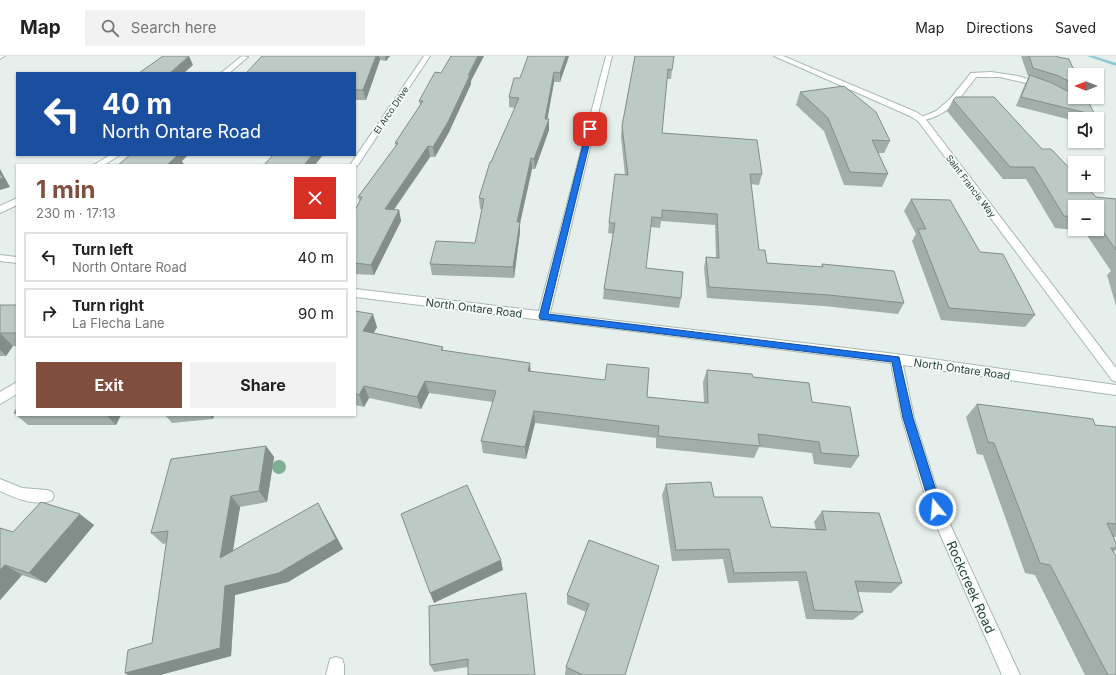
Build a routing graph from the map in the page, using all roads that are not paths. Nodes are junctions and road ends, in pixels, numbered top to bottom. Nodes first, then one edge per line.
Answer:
1 (428, 56) edge
2 (609, 56) edge
3 (778, 56) edge
4 (245, 57) edge
5 (226, 72) edge
6 (1053, 90) edge
7 (921, 119) junction
8 (114, 156) edge
9 (100, 164) edge
10 (355, 164) edge
11 (16, 202) edge
12 (0, 210) edge
13 (1, 259) edge
14 (16, 260) edge
15 (356, 293) edge
16 (543, 317) junction
17 (896, 359) junction
18 (1116, 377) edge
19 (16, 388) edge
20 (1116, 390) edge
21 (0, 399) edge
22 (0, 486) edge
23 (47, 496) dead end
24 (1011, 675) edge

1 - 10 street, El Arco Drive
2 - 16 street
3 - 7 street, Saint Francis Way
4 - 5 street
6 - 7 street
7 - 18 street, Saint Francis Way
8 - 9 street
11 - 12 street
13 - 14 street
15 - 16 street, North Ontare Road
16 - 17 street, North Ontare Road
17 - 20 street, North Ontare Road
17 - 24 street, Rockcreek Road
19 - 21 street
22 - 23 street

